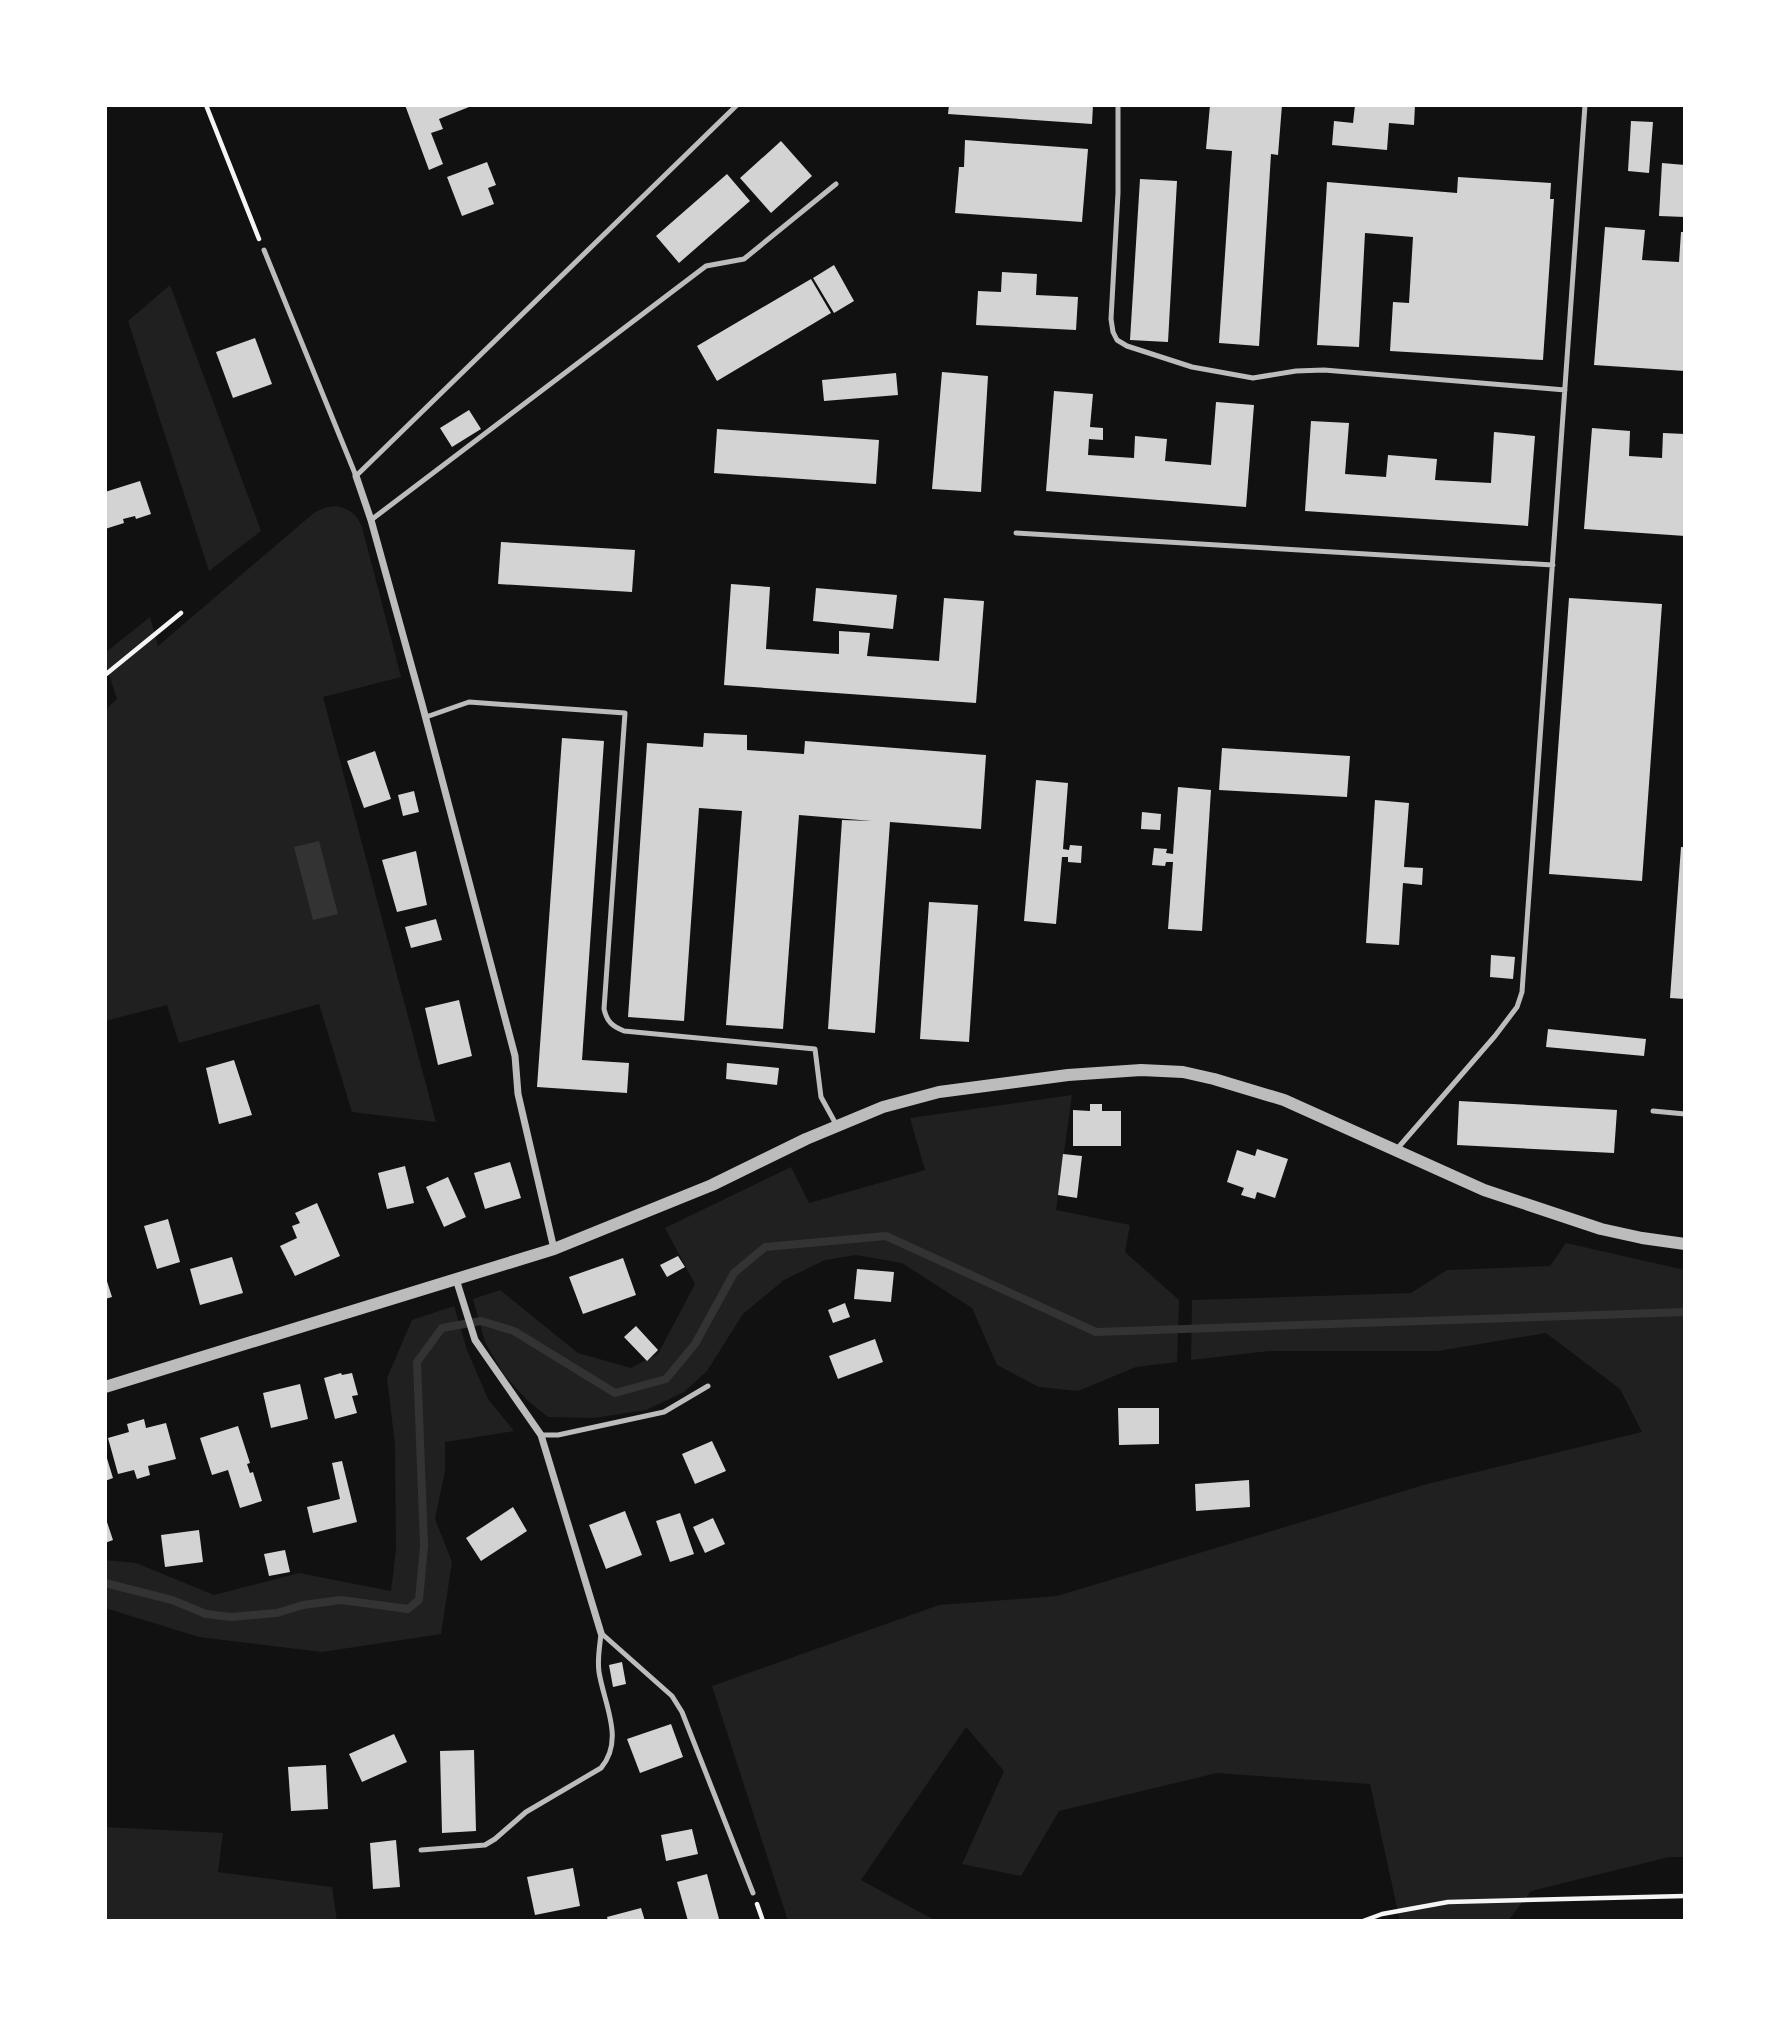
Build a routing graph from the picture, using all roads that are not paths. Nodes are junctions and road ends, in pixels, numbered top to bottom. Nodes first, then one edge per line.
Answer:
1 (737, 105) edge
2 (1118, 105) edge
3 (1585, 105) edge
4 (836, 184) dead end
5 (264, 250) road end
6 (1565, 390) junction
7 (356, 475) junction
8 (371, 520) junction
9 (1016, 533) dead end
10 (1553, 565) junction
11 (426, 717) junction
12 (1653, 1111) dead end
13 (1685, 1114) edge
14 (837, 1126) junction
15 (1395, 1151) junction
16 (1685, 1244) edge
17 (554, 1249) junction
18 (456, 1279) junction
19 (105, 1387) edge
20 (708, 1387) dead end
21 (541, 1435) junction
22 (601, 1633) junction
23 (421, 1850) dead end
24 (753, 1893) dead end

1 - 7 lane
2 - 6 lane
3 - 6 lane
4 - 8 lane
5 - 7 lane
6 - 10 lane
7 - 8 street
8 - 11 street
9 - 10 lane
10 - 15 lane
11 - 14 lane
11 - 17 street
12 - 13 lane
14 - 15 street
14 - 17 street
15 - 16 street
17 - 18 street
18 - 19 street
18 - 21 street
20 - 21 lane
21 - 22 street
22 - 23 lane
22 - 24 lane

